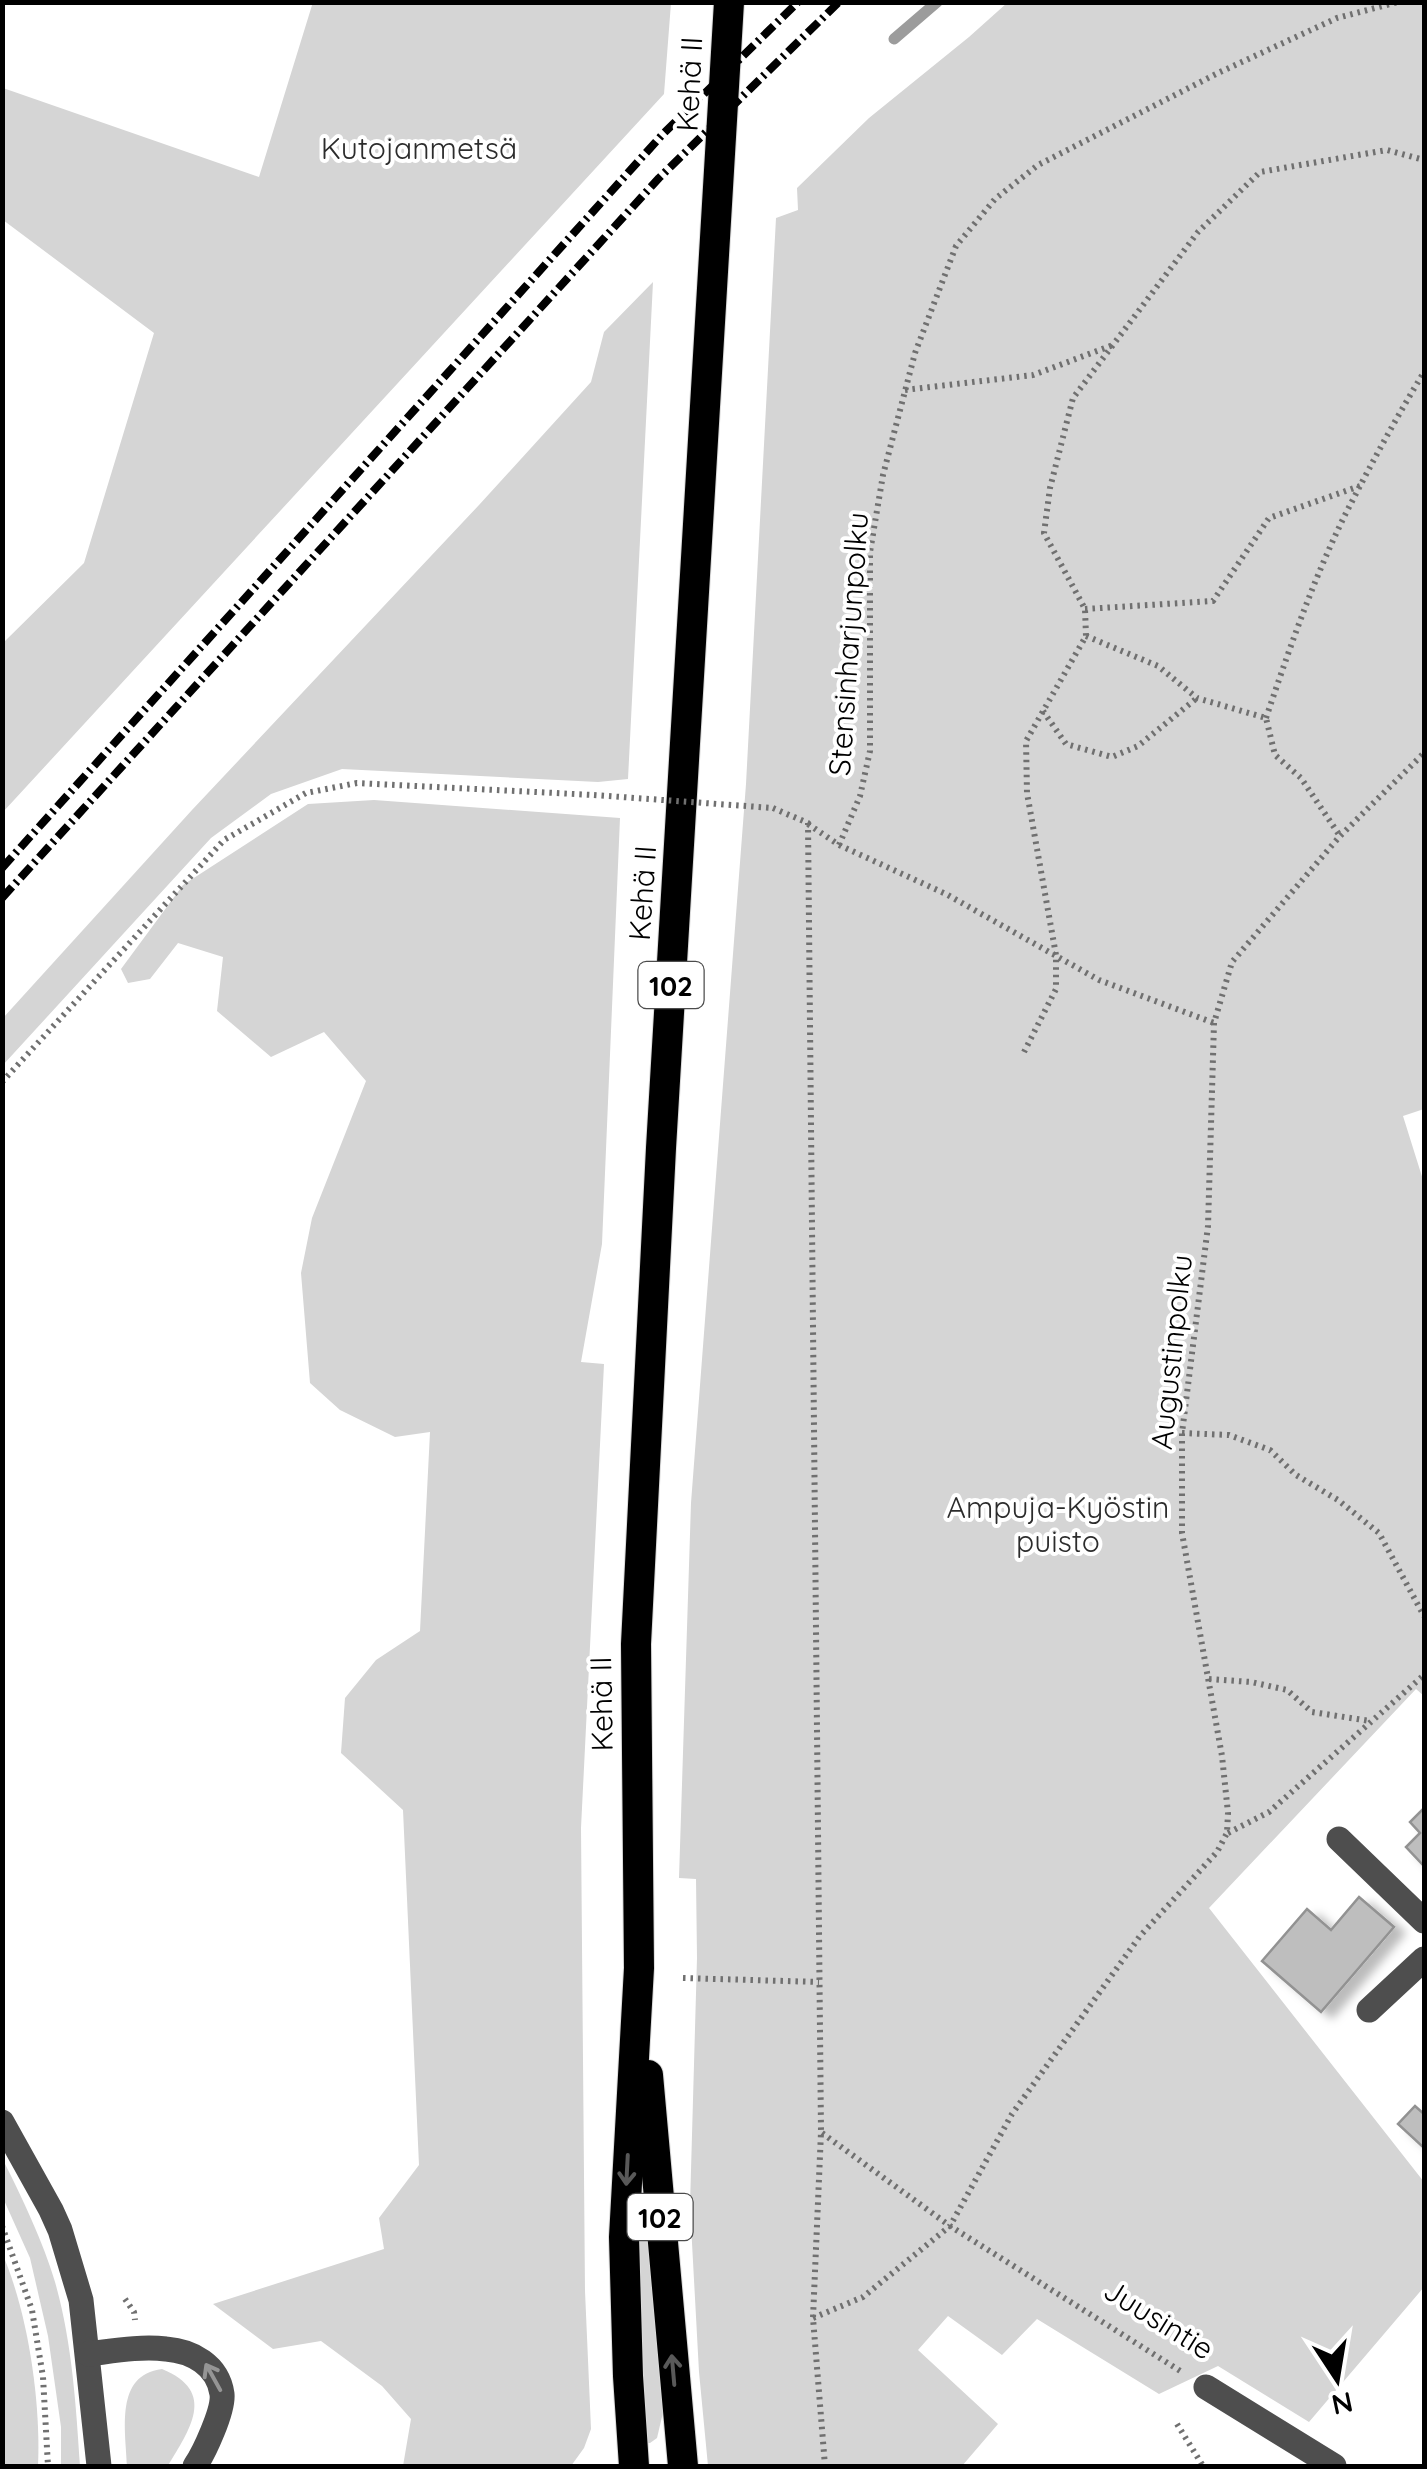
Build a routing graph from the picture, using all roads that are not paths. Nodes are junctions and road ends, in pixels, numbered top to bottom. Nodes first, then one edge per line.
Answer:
1 (729, 2) edge
2 (1339, 1840) dead end
3 (1424, 1921) edge
4 (1424, 1959) edge
5 (639, 1968) junction
6 (1369, 2010) dead end
7 (2, 2122) edge
8 (88, 2354) junction
9 (1206, 2387) road end
10 (99, 2466) edge
11 (195, 2466) edge
12 (634, 2466) edge
13 (683, 2466) edge
14 (1334, 2466) edge

1 - 5 highway, Kehä II / 102
2 - 3 street
4 - 6 street
5 -> 12 highway, Kehä II / 102
13 -> 5 highway, Kehä II / 102
7 - 8 street
8 - 10 street
11 -> 8 street
9 - 14 street, Juusintie

